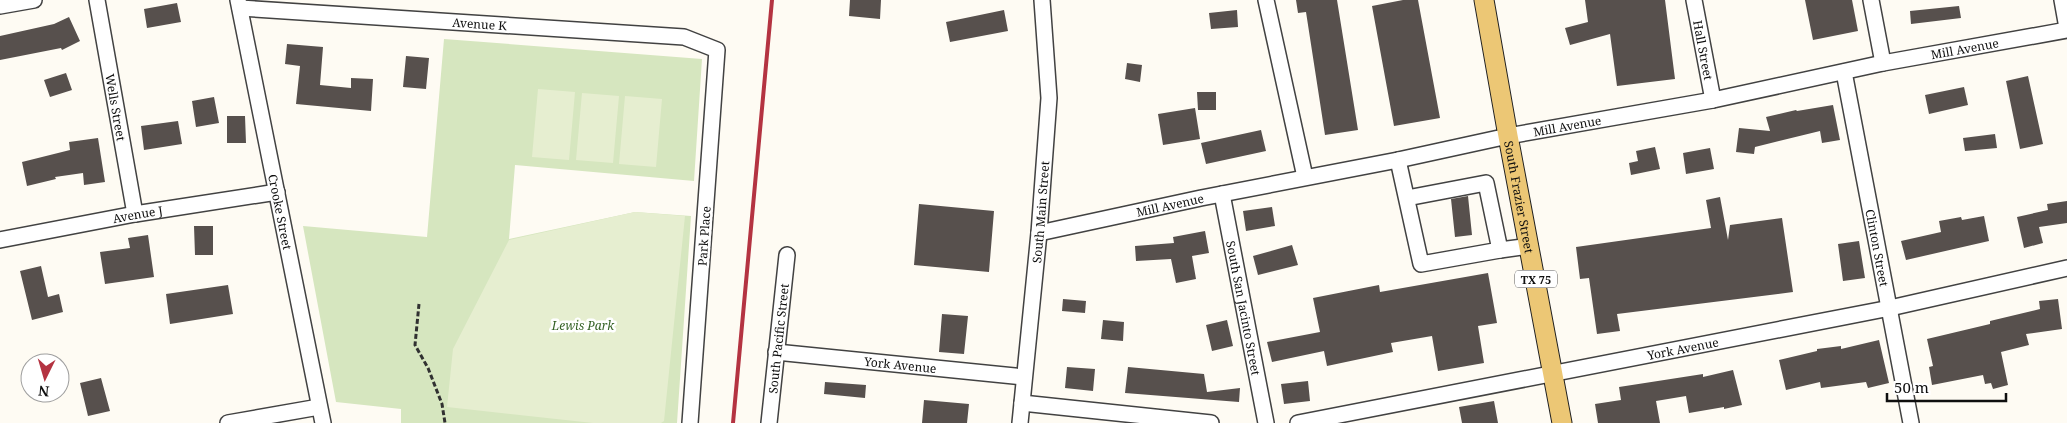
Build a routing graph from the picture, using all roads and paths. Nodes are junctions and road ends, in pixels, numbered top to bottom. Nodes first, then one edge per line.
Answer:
1 (34, 0) edge
2 (97, 0) edge
3 (1042, 0) edge
4 (1266, 0) edge
5 (1484, 0) edge
6 (1694, 0) edge
7 (1871, 0) edge
8 (2062, 0) edge
9 (239, 4) edge
10 (0, 6) edge
11 (2067, 29) edge
12 (717, 50) joint
13 (1883, 63) junction
14 (1844, 72) junction
15 (1713, 100) junction
16 (1508, 136) junction
17 (1398, 160) junction
18 (1305, 177) junction
19 (277, 192) junction
20 (1222, 194) junction
21 (1406, 198) junction
22 (135, 214) junction
23 (1039, 233) junction
24 (0, 240) edge
25 (1530, 246) junction
26 (1500, 250) junction
27 (787, 255) dead end
28 (2067, 268) edge
29 (419, 304) dead end
30 (1890, 308) junction
31 (776, 352) junction
32 (1554, 373) junction
33 (1024, 377) junction
34 (1022, 403) junction
35 (319, 407) junction
36 (228, 423) edge
37 (323, 423) edge
38 (445, 423) edge
39 (690, 423) edge
40 (769, 423) edge
41 (1020, 423) edge
42 (1211, 423) edge
43 (1266, 423) edge
44 (1298, 423) edge
45 (1562, 423) edge
46 (1911, 423) edge

1 - 10 street
2 - 22 street, Wells Street
3 - 23 street, South Main Street
4 - 18 street
5 - 16 main road, South Frazier Street / TX 75
6 - 15 street, Hall Street
7 - 13 street
8 - 11 street
9 - 12 street, Avenue K
9 - 19 street, Crooke Street
11 - 13 street, Mill Avenue
12 - 39 street, Park Place
13 - 14 street, Mill Avenue
14 - 15 street, Mill Avenue
14 - 30 street, Clinton Street
15 - 16 street, Mill Avenue
16 - 17 street, Mill Avenue
16 - 25 main road, South Frazier Street / TX 75
17 - 18 street, Mill Avenue
17 - 21 street
18 - 20 street, Mill Avenue
19 - 22 street, Avenue J
19 - 35 street, Crooke Street
20 - 23 street, Mill Avenue
20 - 43 street, South San Jacinto Street
21 - 26 street
21 - 26 street
22 - 24 street, Avenue J
23 - 33 street, South Main Street
25 - 26 street
25 - 32 main road, South Frazier Street / TX 75
27 - 31 street, South Pacific Street
28 - 30 street, York Avenue
29 - 38 path
30 - 32 street, York Avenue
30 - 46 street, Clinton Street
31 - 33 street, York Avenue
31 - 40 street, South Pacific Street
32 - 44 street, York Avenue
32 - 45 main road, South Frazier Street / TX 75
33 - 34 street, South Main Street
34 - 41 street, South Main Street
34 - 42 street
35 - 36 street
35 - 37 street, Crooke Street

